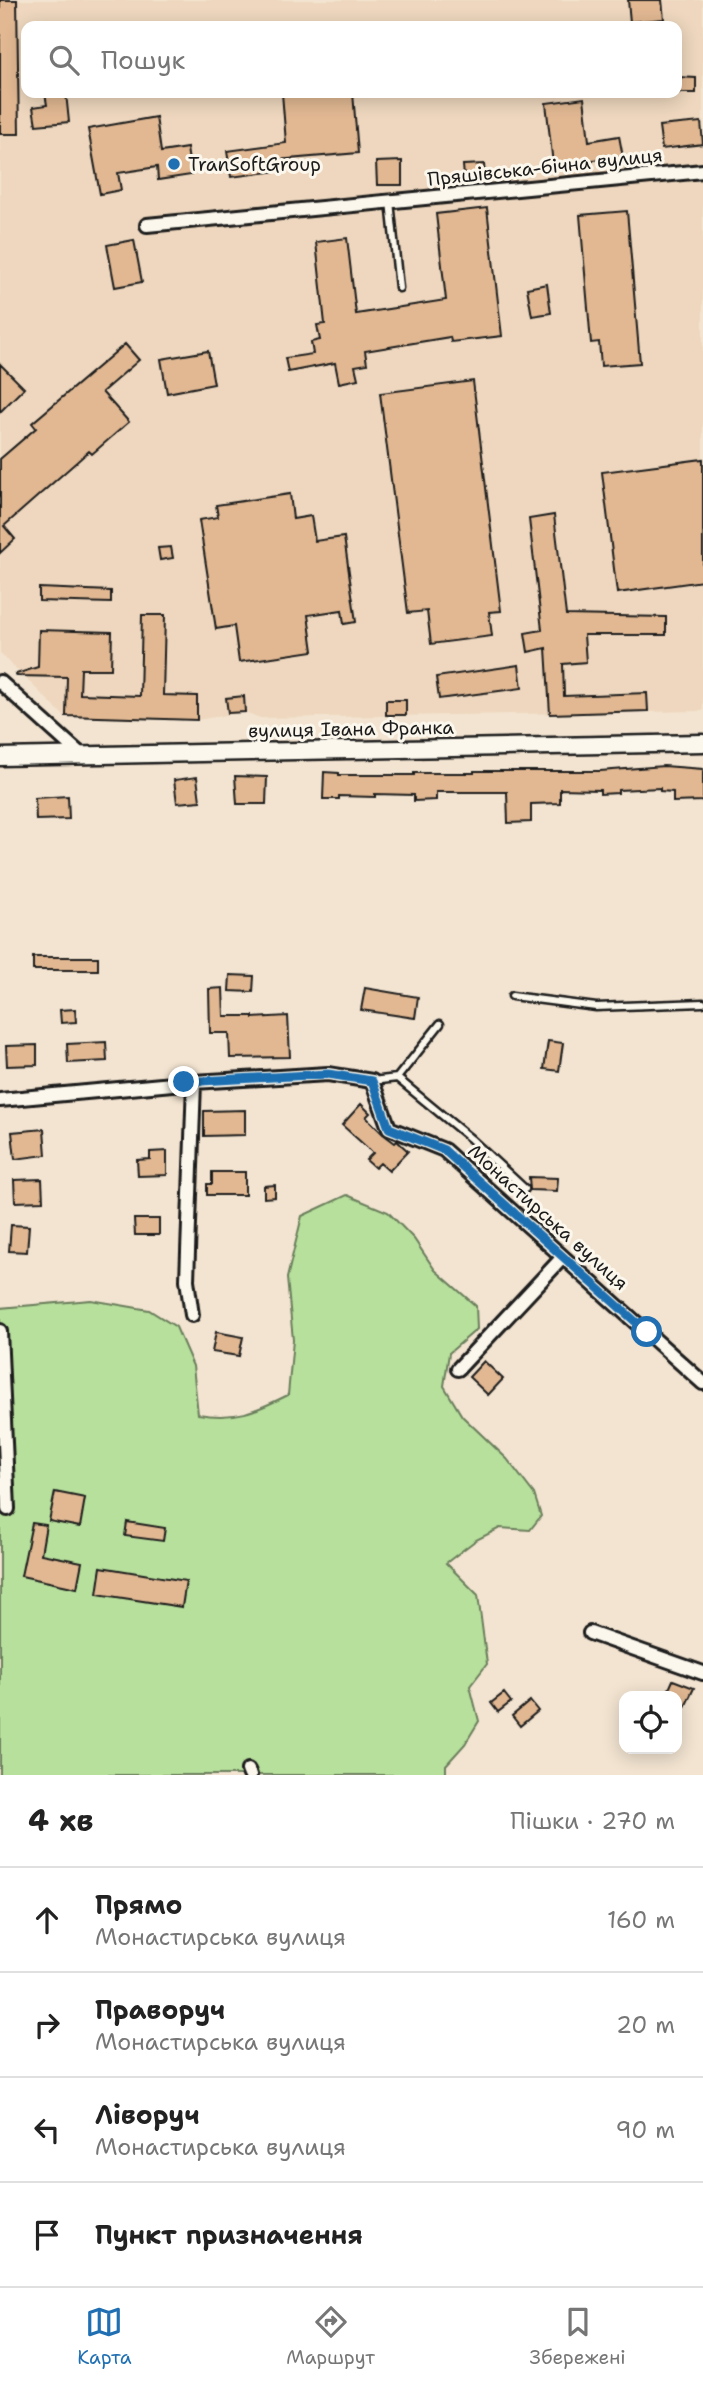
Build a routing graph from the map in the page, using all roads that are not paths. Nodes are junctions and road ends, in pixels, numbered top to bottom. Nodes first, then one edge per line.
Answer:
1 (703, 171) edge
2 (390, 201) junction
3 (146, 225) dead end
4 (399, 288) dead end
5 (0, 682) edge
6 (703, 743) edge
7 (80, 754) junction
8 (0, 757) edge
9 (512, 996) dead end
10 (703, 1003) edge
11 (440, 1024) dead end
12 (397, 1077) junction
13 (372, 1081) junction
14 (194, 1082) junction
15 (0, 1100) edge
16 (525, 1189) dead end
17 (563, 1256) junction
18 (192, 1315) dead end
19 (0, 1331) edge
20 (458, 1369) dead end
21 (703, 1383) edge
22 (8, 1509) dead end
23 (590, 1633) dead end
24 (703, 1673) edge

1 - 2 street, Пряшівська-бічна вулиця
2 - 3 street, Пряшівська-бічна вулиця
2 - 4 lane
5 - 7 street
6 - 7 street, вулиця Івана Франка
7 - 8 street, вулиця Івана Франка
9 - 10 lane
11 - 12 lane
12 - 13 lane
12 - 16 lane
13 - 14 street
13 - 17 street, Монастирська вулиця
14 - 15 street
14 - 18 street
17 - 20 street
17 - 21 street, Монастирська вулиця
19 - 22 street
23 - 24 street

